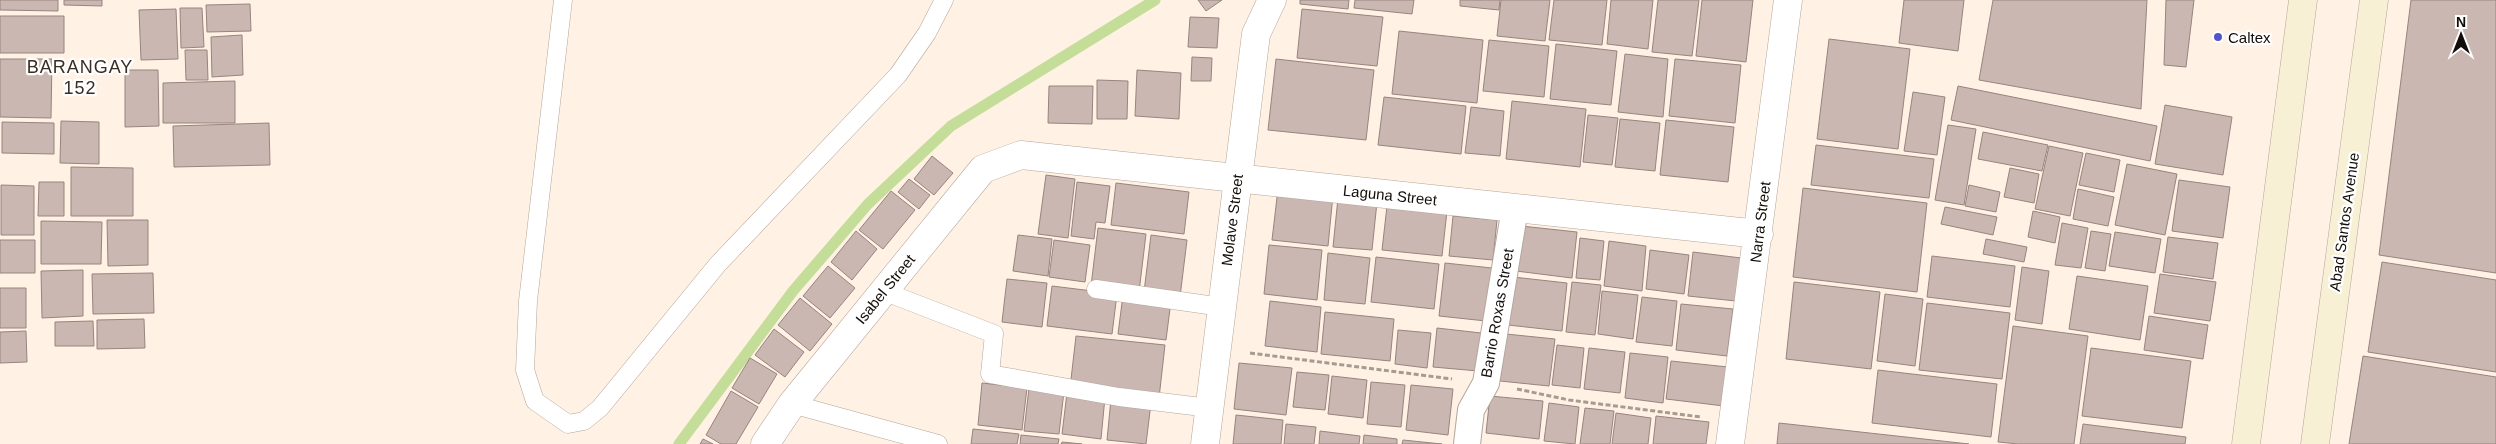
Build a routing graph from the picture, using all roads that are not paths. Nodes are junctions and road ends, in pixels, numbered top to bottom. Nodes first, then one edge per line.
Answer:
1 (564, 0) edge
2 (944, 0) edge
3 (1272, 0) edge
4 (1788, 0) edge
5 (2303, 0) edge
6 (2374, 0) edge
7 (1021, 155) joint
8 (1237, 178) junction
9 (1515, 208) junction
10 (1759, 234) junction
11 (1096, 289) dead end
12 (883, 291) junction
13 (1222, 307) junction
14 (792, 404) junction
15 (1210, 408) junction
16 (765, 444) edge
17 (938, 444) edge
18 (1205, 444) edge
19 (1466, 444) edge
20 (1730, 444) edge
21 (2246, 444) edge
22 (2315, 444) edge

1 - 2 lane
3 - 8 street, Molave Street
4 - 10 street, Narra Street
5 - 21 main road
6 - 22 main road, Abad Santos Avenue
7 - 8 street, Laguna Street
7 - 12 street, Isabel Street
8 - 9 street, Laguna Street
8 - 13 street, Molave Street
9 - 10 street, Laguna Street
9 - 19 street, Barrio Roxas Street
10 - 20 street, Narra Street
11 - 13 lane
12 - 14 street, Isabel Street
12 - 15 lane
13 - 15 street, Molave Street
14 - 16 street, Isabel Street
14 - 17 lane
15 - 18 street, Molave Street

